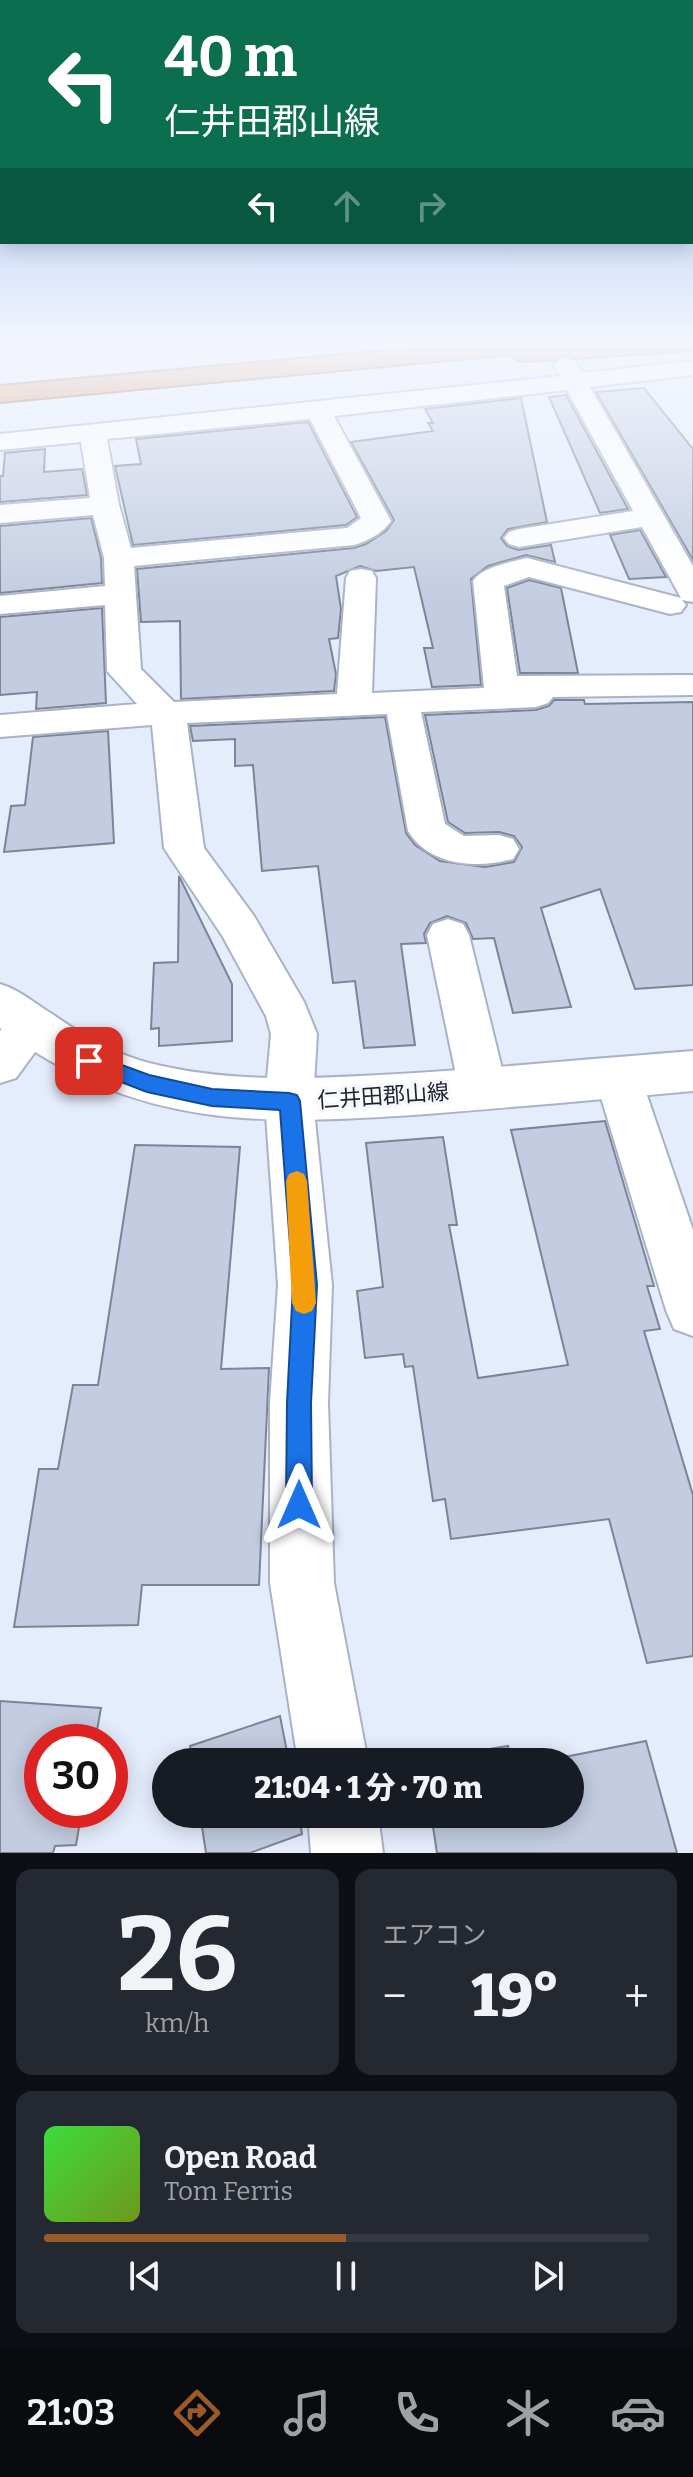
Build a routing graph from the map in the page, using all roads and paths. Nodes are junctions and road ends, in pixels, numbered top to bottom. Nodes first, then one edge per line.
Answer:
1 (120, 429) edge
2 (328, 429) edge
3 (603, 429) edge
4 (93, 432) junction
5 (0, 442) edge
6 (105, 505) junction
7 (0, 514) edge
8 (652, 517) junction
9 (519, 538) dead end
10 (120, 576) junction
11 (361, 578) dead end
12 (681, 599) edge
13 (0, 605) edge
14 (693, 685) edge
15 (542, 687) junction
16 (402, 702) junction
17 (354, 704) junction
18 (165, 713) junction
19 (0, 726) edge
20 (499, 849) dead end
21 (448, 935) dead end
22 (15, 1014) edge
23 (0, 1064) edge
24 (693, 1071) edge
25 (618, 1078) junction
26 (483, 1089) junction
27 (289, 1101) junction
28 (693, 1310) edge
29 (331, 1748) edge
30 (344, 1828) edge
31 (347, 1853) edge

1 - 4 street
2 - 10 street
3 - 8 street
4 - 5 street
4 - 6 street
6 - 7 street
6 - 10 street
8 - 9 street
8 - 12 street
10 - 13 street
10 - 18 street
11 - 17 street
12 - 15 street
14 - 15 street
15 - 16 street
16 - 17 street
16 - 20 street
17 - 18 street
18 - 19 street
18 - 27 street
21 - 26 street
22 - 23 street
22 - 27 main road, 仁井田郡山線
24 - 25 main road, 仁井田郡山線
25 - 26 main road, 仁井田郡山線
25 - 28 street
26 - 27 main road, 仁井田郡山線
27 - 29 street
30 - 31 street

